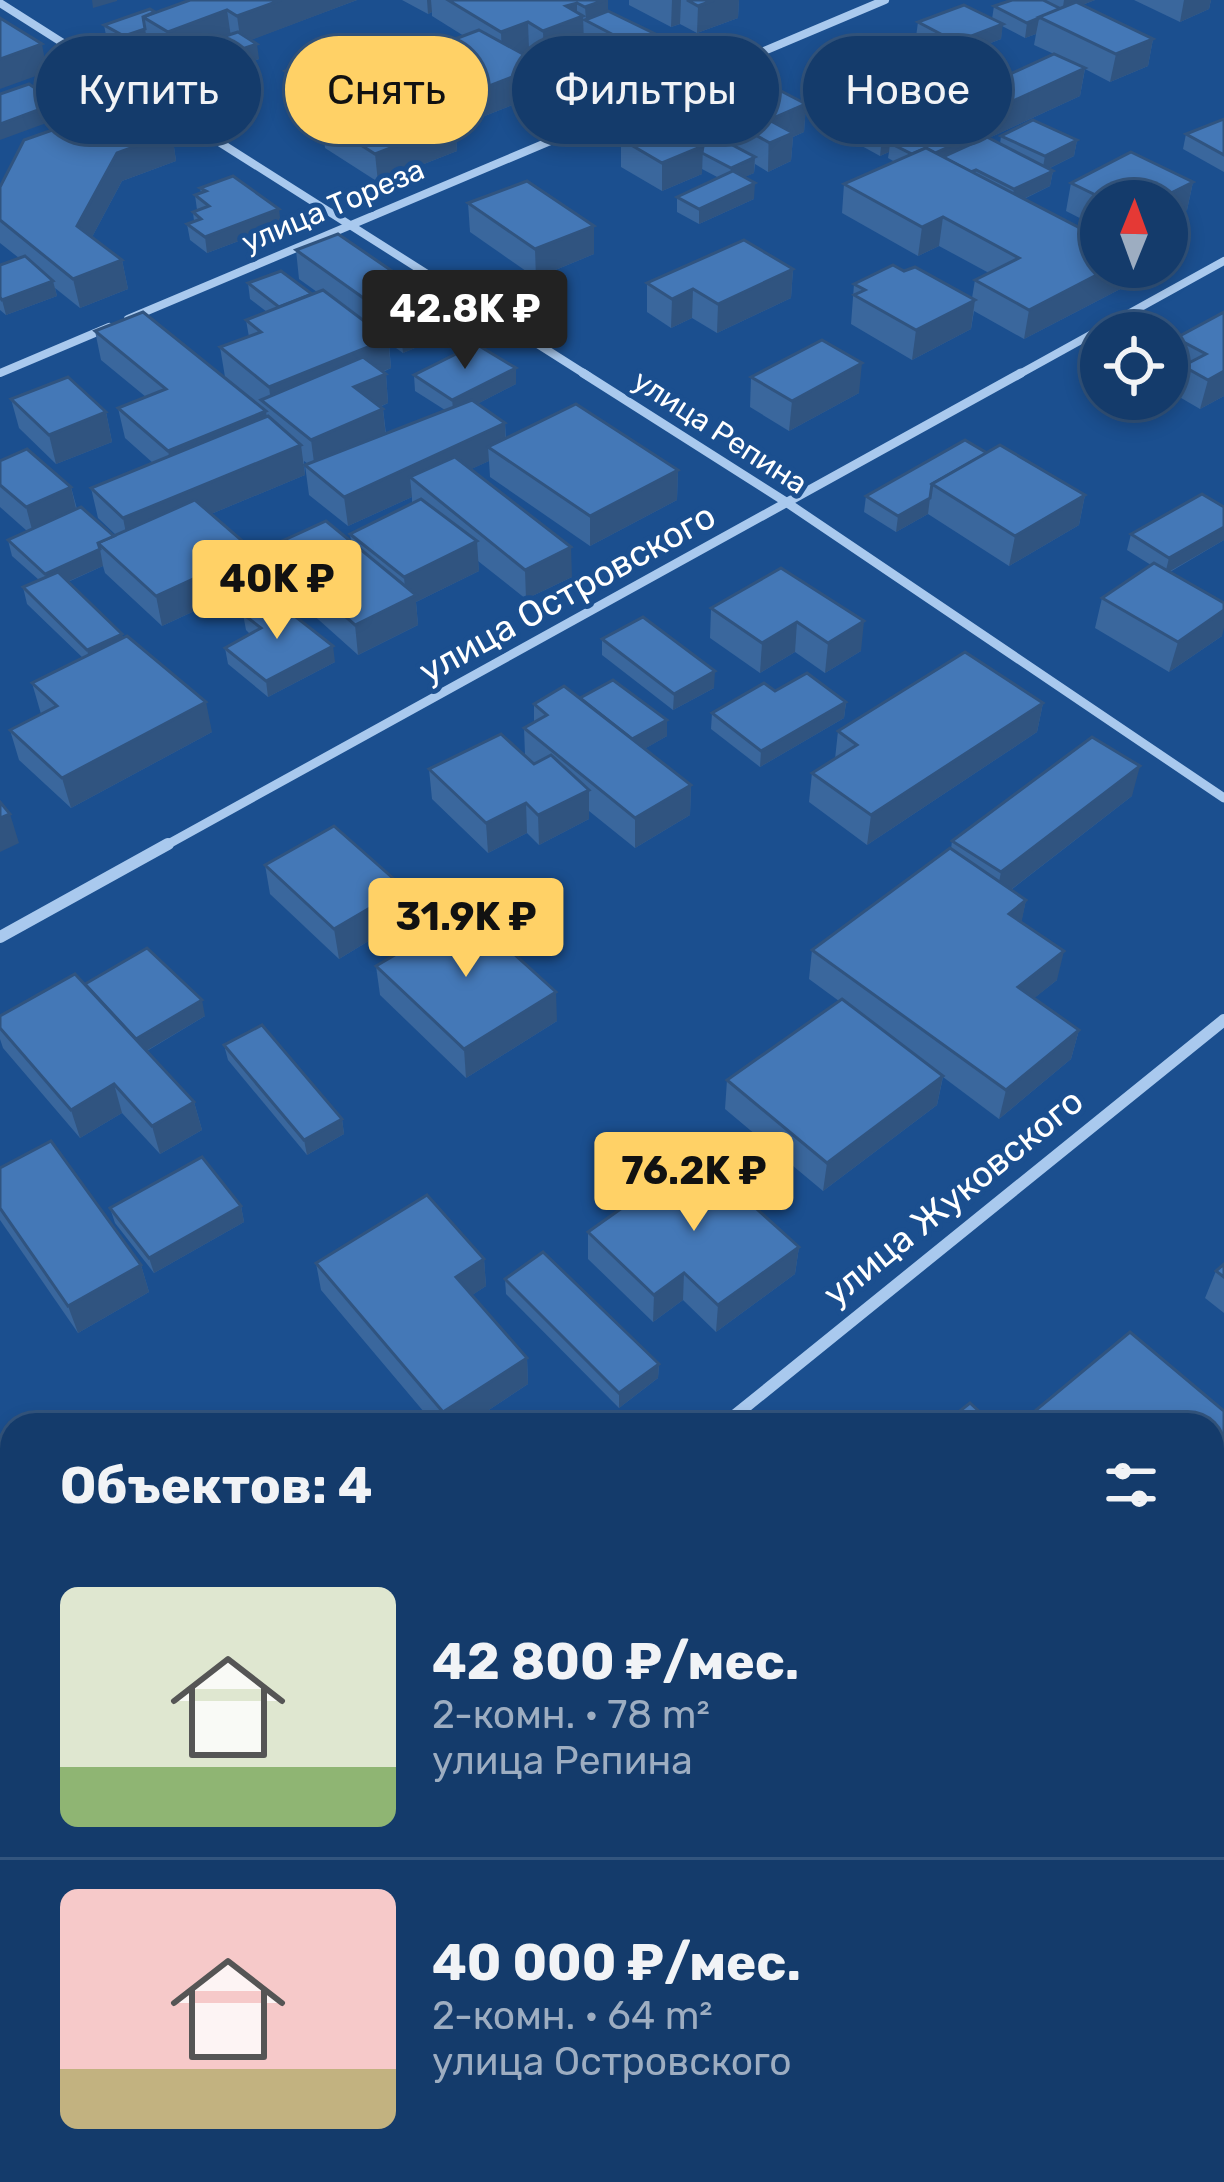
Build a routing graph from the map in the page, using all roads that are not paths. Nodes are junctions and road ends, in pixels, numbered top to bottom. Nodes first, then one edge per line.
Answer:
1 (885, 0) edge
2 (0, 3) edge
3 (350, 225) junction
4 (1224, 260) edge
5 (0, 373) edge
6 (786, 502) junction
7 (1224, 798) edge
8 (0, 937) edge
9 (1224, 1020) edge
10 (738, 1413) edge

1 - 3 street, улица Тореза
2 - 3 street, улица Репина
3 - 5 street, улица Тореза
3 - 6 street, улица Репина
4 - 6 street, улица Островского
6 - 7 street, улица Репина
6 - 8 street, улица Островского
9 - 10 street, улица Жуковского

